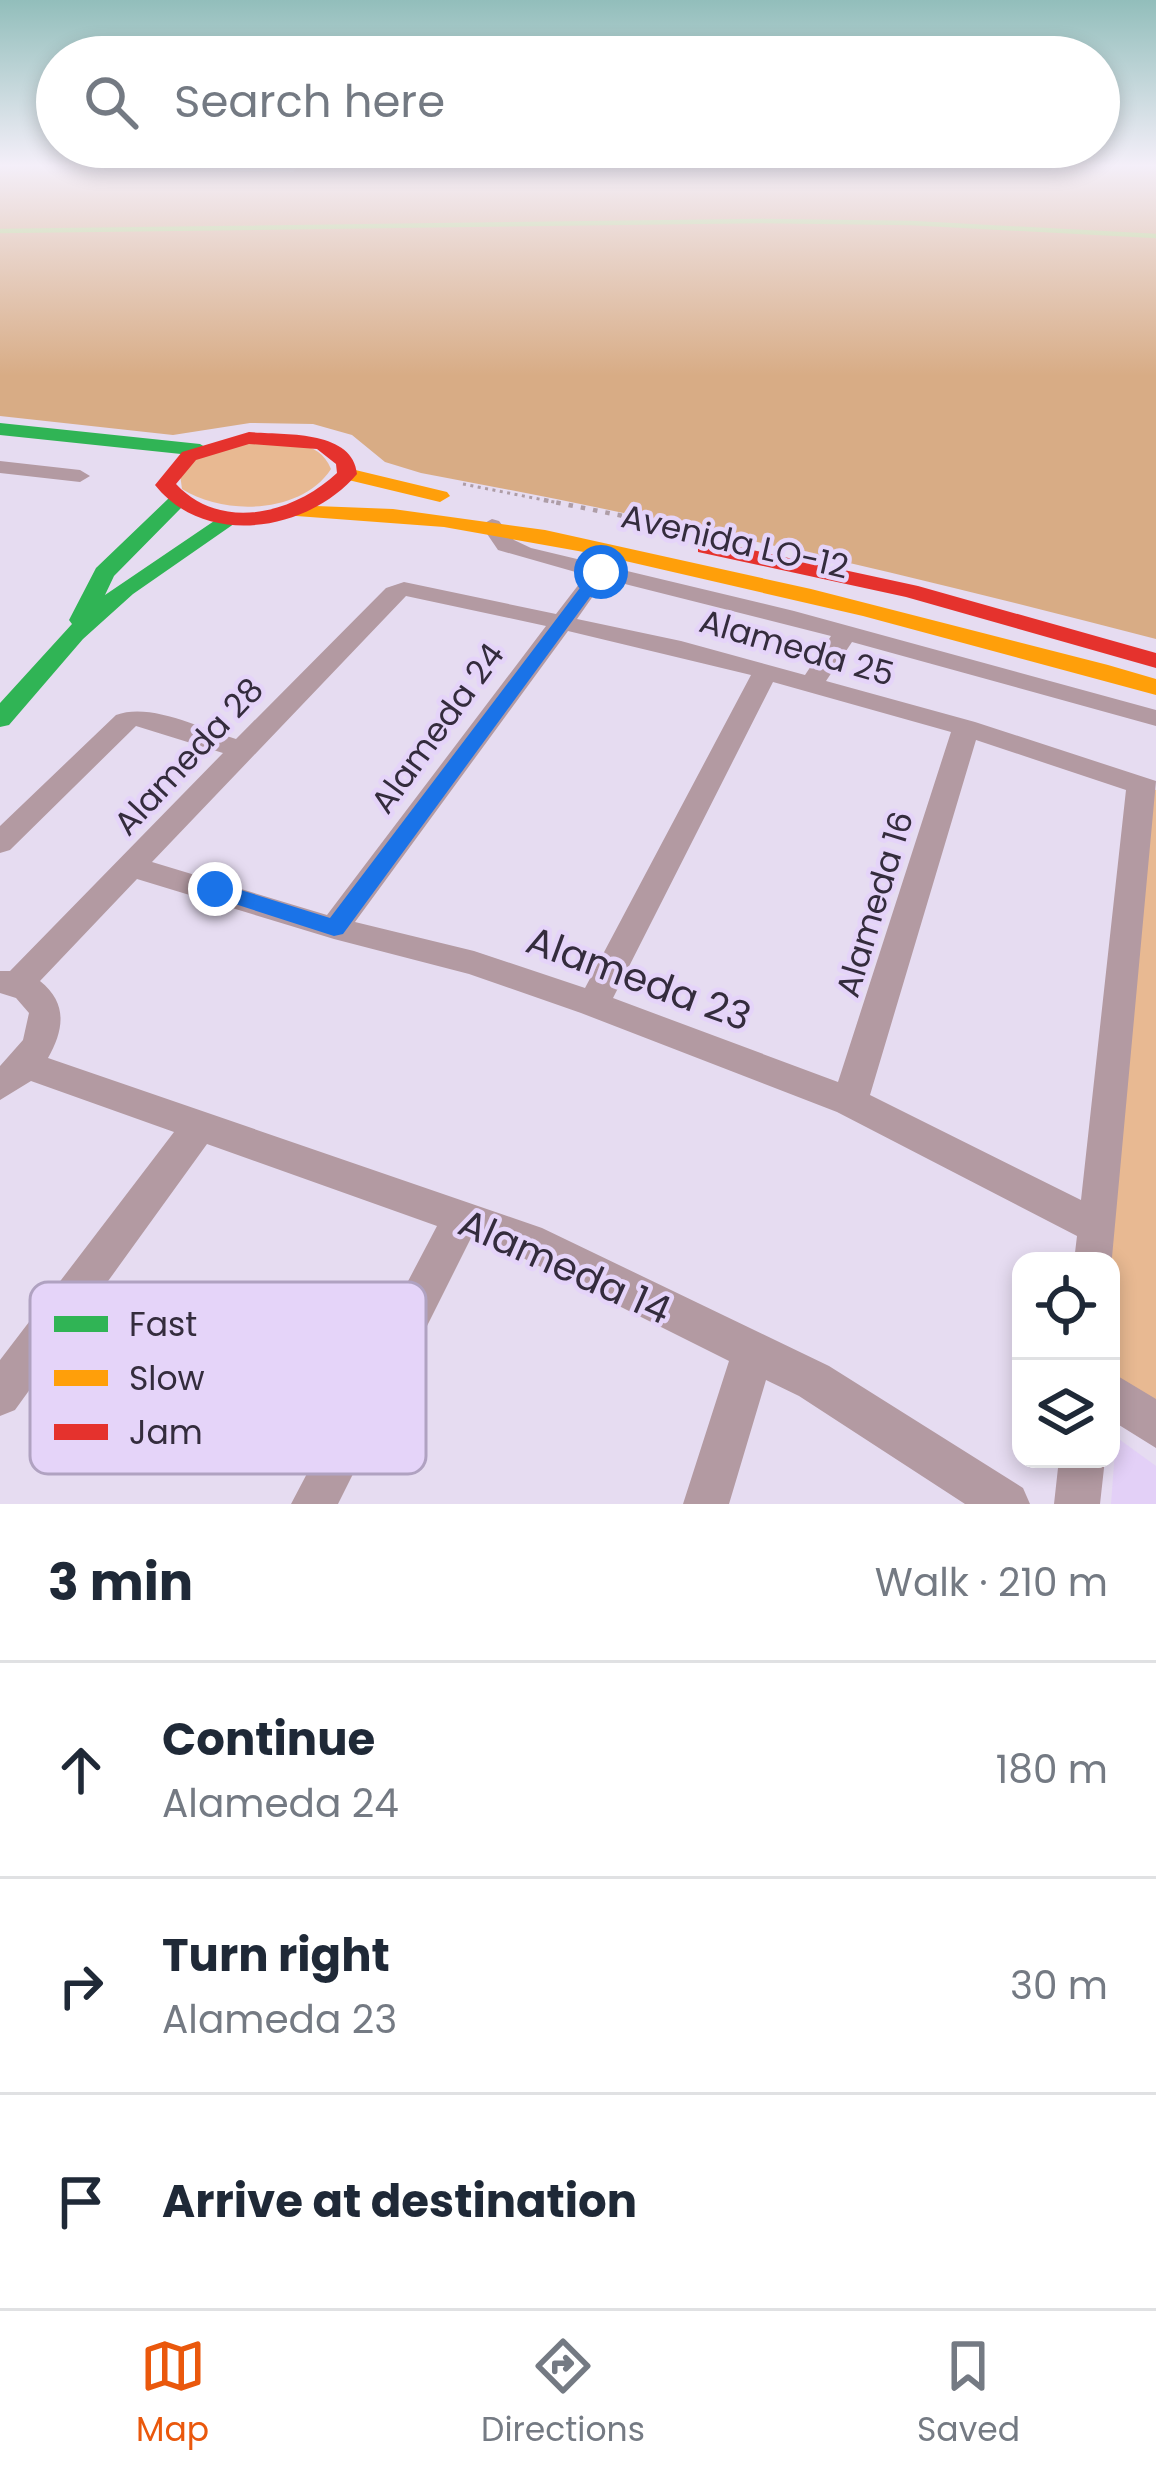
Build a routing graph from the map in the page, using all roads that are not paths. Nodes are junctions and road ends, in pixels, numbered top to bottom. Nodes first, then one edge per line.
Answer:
1 (0, 429) edge
2 (0, 448) edge
3 (200, 450) junction
4 (0, 467) edge
5 (347, 474) junction
6 (80, 476) dead end
7 (171, 489) junction
8 (290, 512) junction
9 (230, 519) junction
10 (492, 525) junction
11 (601, 572) junction
12 (415, 589) joint
13 (560, 622) junction
14 (846, 632) junction
15 (75, 634) junction
16 (1156, 661) edge
17 (765, 672) junction
18 (812, 685) junction
19 (1156, 687) edge
20 (1156, 718) edge
21 (0, 719) edge
22 (966, 728) junction
23 (243, 750) junction
24 (1148, 787) edge
25 (0, 843) edge
26 (133, 867) junction
27 (334, 928) junction
28 (9, 982) edge
29 (593, 1004) junction
30 (14, 1075) edge
31 (850, 1102) junction
32 (201, 1124) junction
33 (461, 1219) junction
34 (1095, 1226) junction
35 (1094, 1252) edge
36 (84, 1282) edge
37 (426, 1287) edge
38 (753, 1353) junction
39 (30, 1355) edge
40 (0, 1395) edge
41 (1120, 1400) edge
42 (1156, 1426) edge
43 (1081, 1468) edge
44 (329, 1474) edge
45 (314, 1504) edge
46 (706, 1504) edge
47 (1007, 1504) edge
48 (1077, 1504) edge

1 - 3 street
2 - 7 street
3 - 5 street
3 - 7 street
4 - 6 street
5 - 8 street
5 - 16 street, Avenida LO-12
7 - 9 street
7 - 15 street
8 - 9 street, Avenida LO-12
8 - 10 street, Avenida LO-12
9 - 15 street
10 - 11 street
10 - 19 street, Avenida LO-12
11 - 13 street, Alameda 24
11 - 14 street
12 - 13 street, Alameda 25
12 - 23 street, Alameda 28
13 - 17 street, Alameda 25
13 - 27 street, Alameda 24
14 - 18 street
14 - 20 street
15 - 21 street
17 - 18 street, Alameda 25
17 - 29 street
18 - 22 street, Alameda 25
22 - 24 street, Alameda 25
22 - 31 street, Alameda 16
23 - 25 street
23 - 26 street, Alameda 28
24 - 34 street
26 - 27 street, Alameda 23
26 - 28 street, Alameda 28
27 - 29 street, Alameda 23
28 - 30 street
29 - 31 street, Alameda 23
30 - 32 street, Alameda 14
31 - 34 street, Alameda 23
32 - 33 street, Alameda 14
32 - 36 street
33 - 37 street
33 - 38 street, Alameda 14
34 - 35 street
38 - 46 street
38 - 47 street, Alameda 14
39 - 40 street
41 - 42 street
43 - 48 street
44 - 45 street

